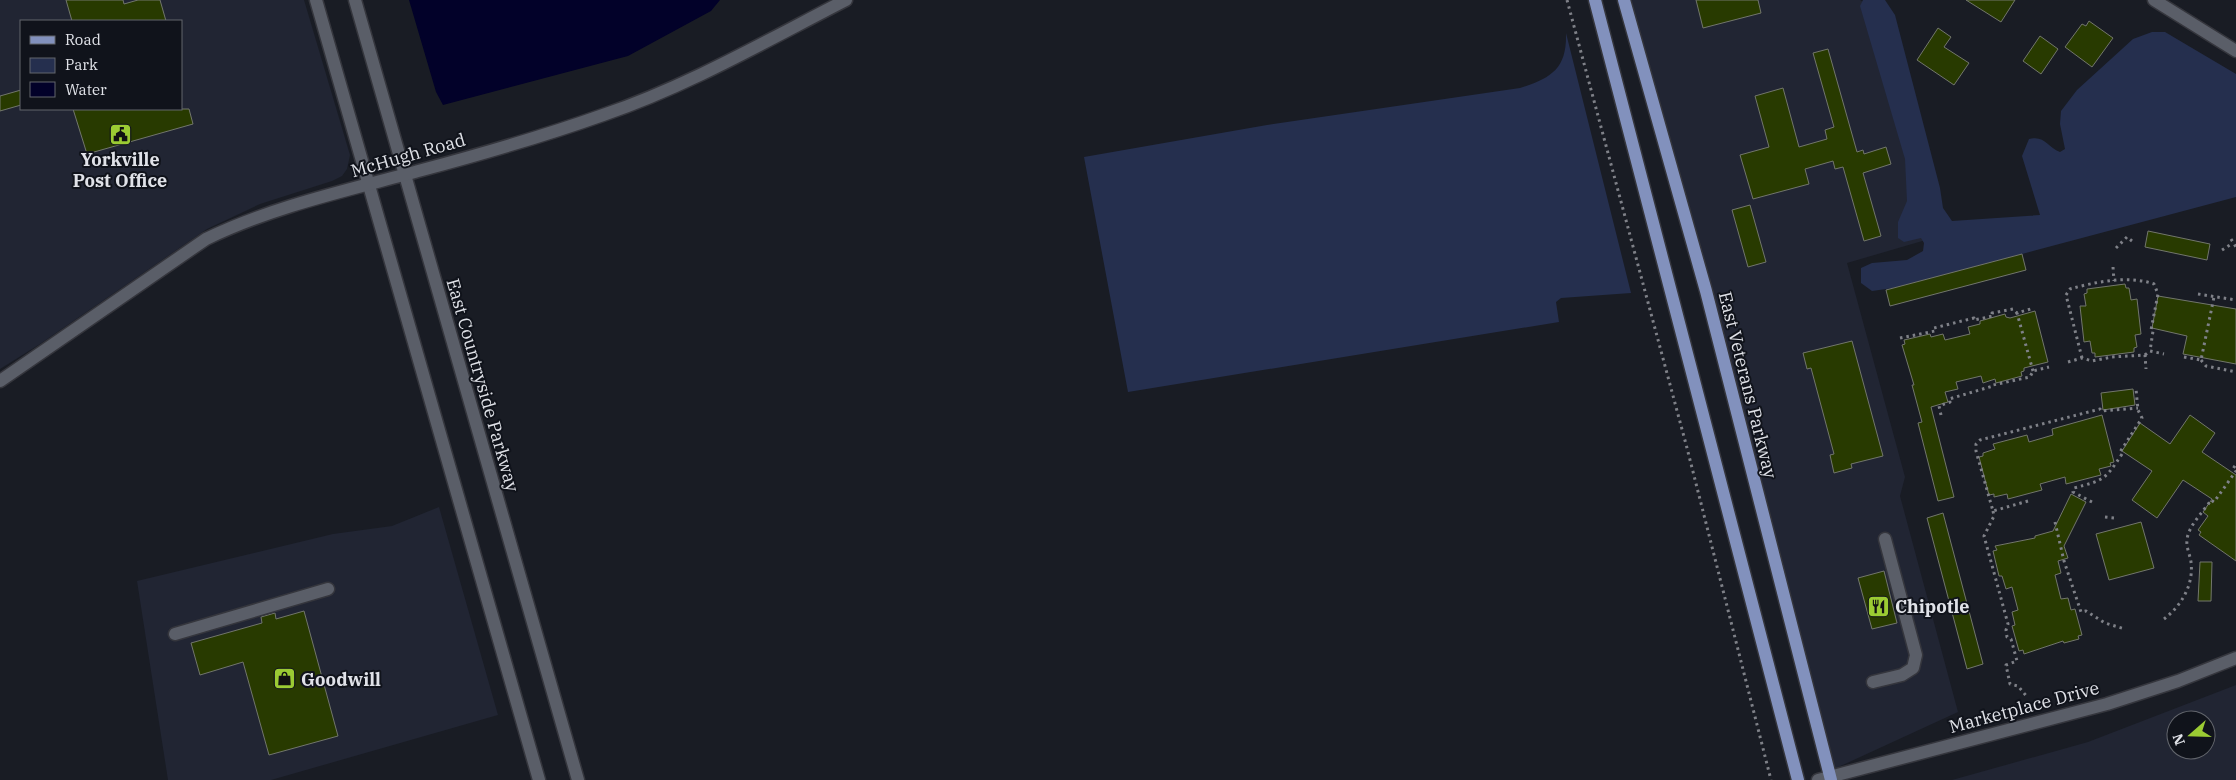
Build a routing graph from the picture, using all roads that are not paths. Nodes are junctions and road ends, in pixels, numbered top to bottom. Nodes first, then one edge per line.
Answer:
1 (316, 0) edge
2 (355, 0) edge
3 (846, 0) edge
4 (1595, 0) edge
5 (1624, 0) edge
6 (2154, 0) edge
7 (2236, 51) edge
8 (405, 174) junction
9 (369, 184) junction
10 (0, 381) edge
11 (1885, 539) dead end
12 (328, 589) dead end
13 (175, 634) dead end
14 (2236, 658) edge
15 (1873, 682) dead end
16 (1826, 779) edge
17 (539, 780) edge
18 (578, 780) edge
19 (1798, 780) edge

1 - 9 street
2 - 8 street, East Countryside Parkway
3 - 8 street, McHugh Road
4 - 19 main road
5 - 16 main road, East Veterans Parkway
6 - 7 street
8 - 9 street, McHugh Road
8 - 18 street, East Countryside Parkway
9 - 10 street, McHugh Road
9 - 17 street
11 - 15 street
12 - 13 street
14 - 16 street, Marketplace Drive

